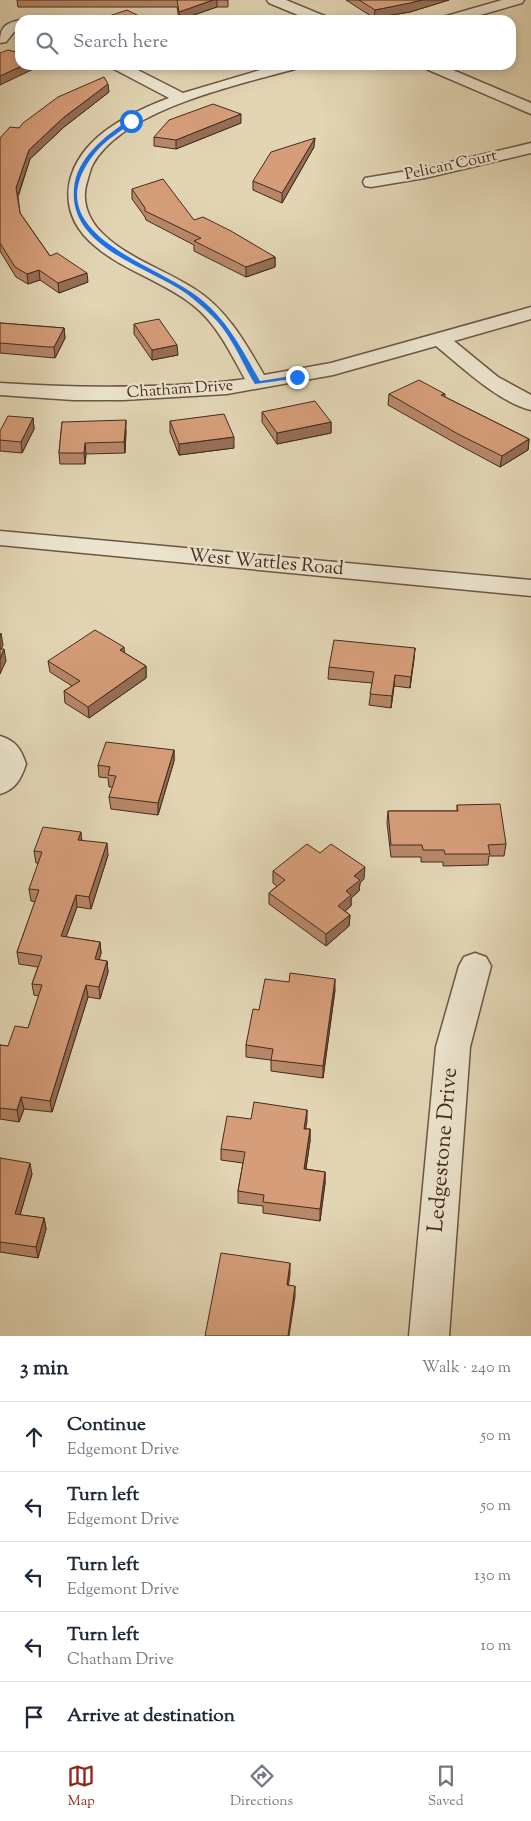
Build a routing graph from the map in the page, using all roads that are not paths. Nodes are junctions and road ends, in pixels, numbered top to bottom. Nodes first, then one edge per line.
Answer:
1 (274, 0) edge
2 (517, 0) edge
3 (310, 15) edge
4 (465, 15) edge
5 (15, 26) edge
6 (15, 38) edge
7 (0, 39) edge
8 (127, 70) edge
9 (277, 70) edge
10 (441, 70) edge
11 (181, 98) junction
12 (531, 109) edge
13 (531, 148) edge
14 (371, 182) dead end
15 (531, 313) edge
16 (439, 338) junction
17 (258, 383) junction
18 (0, 389) edge
19 (531, 404) edge
20 (0, 538) edge
21 (531, 588) edge
22 (0, 746) edge
23 (0, 784) edge
24 (475, 966) dead end
25 (429, 1336) edge

1 - 3 street
2 - 4 street
5 - 7 street
6 - 7 street
8 - 11 street
9 - 11 street
10 - 12 street
11 - 17 street
13 - 14 street, Pelican Court
15 - 16 street, Chatham Drive
16 - 17 street, Chatham Drive
16 - 19 street
17 - 18 street, Chatham Drive
20 - 21 street, West Wattles Road
22 - 23 street
24 - 25 street, Ledgestone Drive

